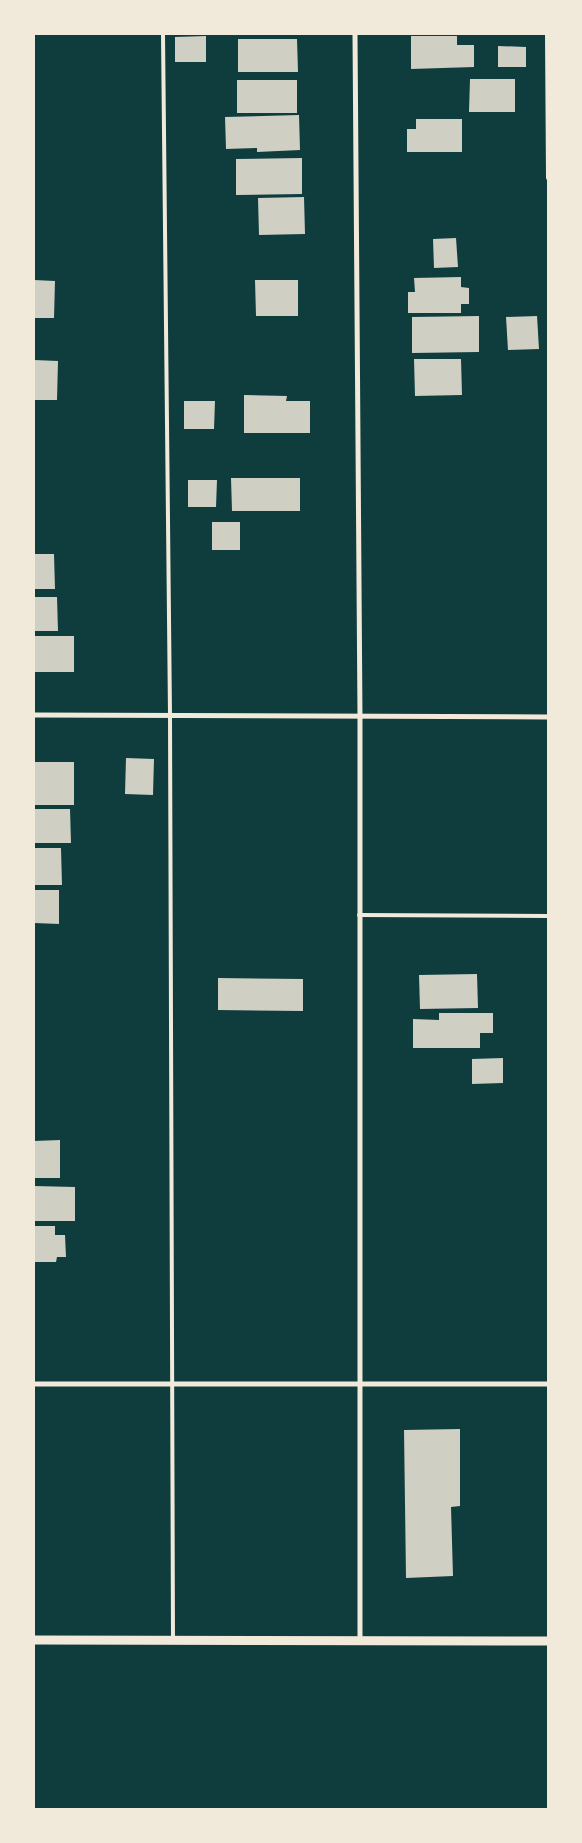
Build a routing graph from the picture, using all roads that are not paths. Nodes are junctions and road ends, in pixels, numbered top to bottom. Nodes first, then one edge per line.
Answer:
1 (163, 34) edge
2 (355, 34) edge
3 (547, 34) edge
4 (548, 178) edge
5 (34, 715) edge
6 (170, 715) junction
7 (360, 717) junction
8 (548, 717) edge
9 (359, 915) junction
10 (548, 916) edge
11 (34, 1384) edge
12 (172, 1384) junction
13 (359, 1384) junction
14 (548, 1384) edge
15 (34, 1640) edge
16 (360, 1640) junction
17 (173, 1641) junction
18 (548, 1641) edge

1 - 6 lane
2 - 7 street
3 - 4 lane
5 - 6 street
6 - 7 street
6 - 12 lane
7 - 8 street
7 - 9 street
9 - 10 lane
9 - 13 street
11 - 12 street
12 - 13 street
12 - 17 lane
13 - 14 street
13 - 16 street
15 - 17 street
16 - 17 street
16 - 18 street

